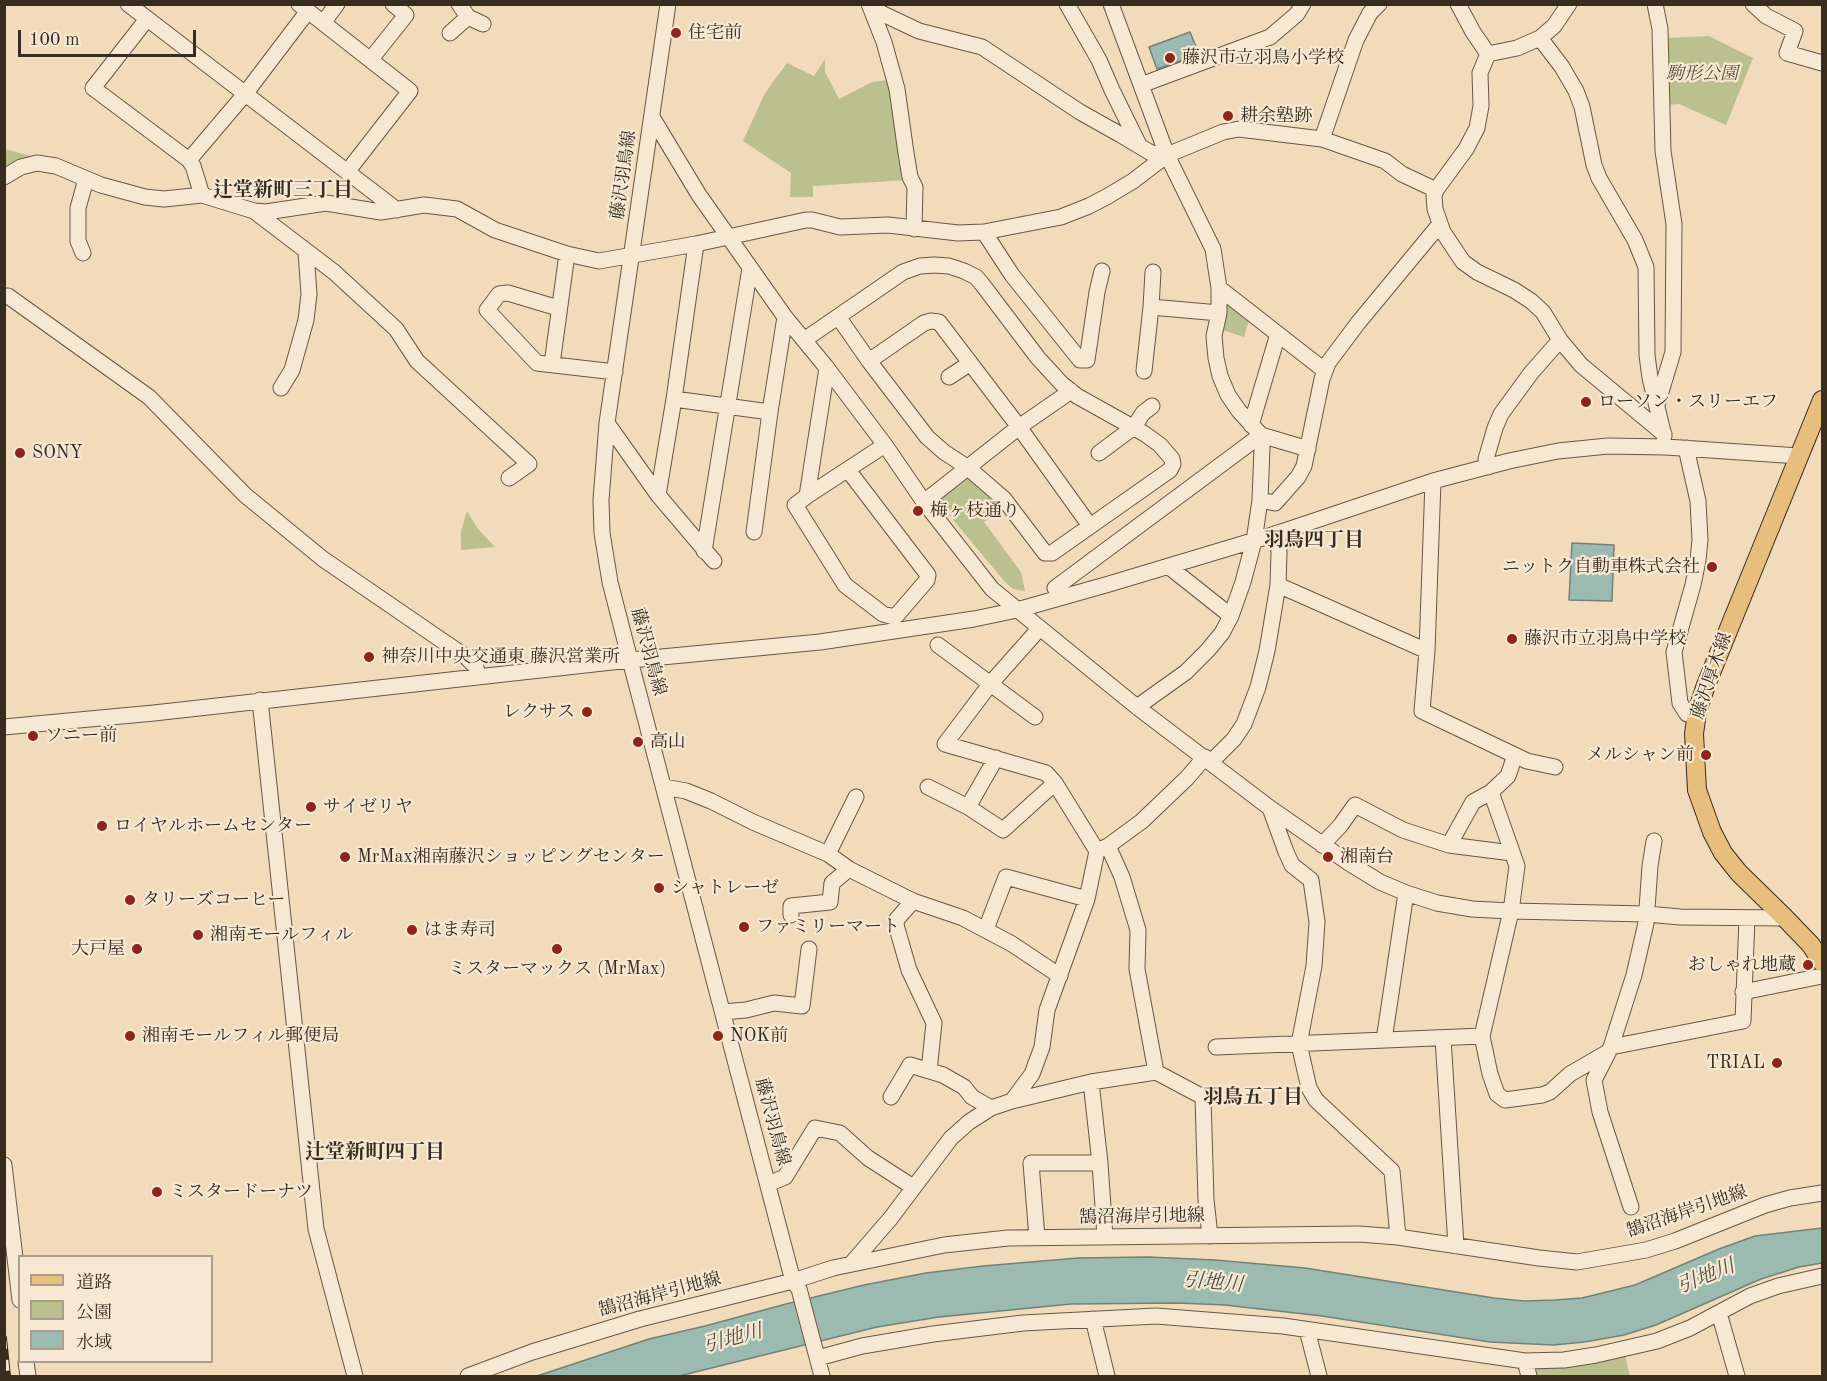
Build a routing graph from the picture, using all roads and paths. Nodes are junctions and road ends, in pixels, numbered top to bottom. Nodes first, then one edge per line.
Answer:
1 (128, 4) edge
2 (337, 4) edge
3 (393, 4) edge
4 (668, 4) edge
5 (870, 4) edge
6 (1067, 4) edge
7 (1111, 4) edge
8 (1303, 4) edge
9 (1380, 4) edge
10 (1458, 4) edge
11 (1569, 4) edge
12 (1655, 4) edge
13 (1753, 4) edge
14 (304, 8) edge
15 (463, 11) edge
16 (147, 19) junction
17 (323, 23) junction
18 (483, 24) dead end
19 (450, 33) dead end
20 (1540, 38) junction
21 (1488, 54) junction
22 (371, 59) junction
23 (1822, 63) edge
24 (1141, 85) junction
25 (245, 94) junction
26 (652, 117) junction
27 (1322, 139) junction
28 (1139, 145) junction
29 (1167, 155) junction
30 (189, 160) junction
31 (347, 172) junction
32 (4, 177) edge
33 (86, 179) junction
34 (1436, 190) junction
35 (202, 195) junction
36 (397, 210) junction
37 (255, 211) junction
38 (1440, 224) junction
39 (914, 229) junction
40 (984, 232) junction
41 (729, 237) junction
42 (696, 244) junction
43 (306, 252) junction
44 (83, 253) dead end
45 (567, 254) junction
46 (632, 254) junction
47 (750, 268) junction
48 (1102, 271) dead end
49 (1154, 272) dead end
50 (1220, 288) junction
51 (8, 296) dead end
52 (1151, 307) junction
53 (558, 308) junction
54 (1219, 313) junction
55 (785, 317) junction
56 (838, 318) junction
57 (1278, 334) junction
58 (804, 340) junction
59 (1560, 340) junction
60 (869, 361) junction
61 (552, 364) junction
62 (969, 364) junction
63 (827, 368) junction
64 (1324, 370) junction
65 (1144, 371) dead end
66 (615, 372) junction
67 (949, 377) dead end
68 (281, 388) dead end
69 (1071, 391) junction
70 (674, 399) junction
71 (1657, 405) junction
72 (728, 406) junction
73 (1152, 406) dead end
74 (1821, 408) edge
75 (770, 412) junction
76 (607, 423) junction
77 (1019, 427) junction
78 (1134, 427) junction
79 (1256, 430) junction
80 (1665, 440) junction
81 (885, 446) junction
82 (1686, 448) junction
83 (1308, 449) junction
84 (1099, 453) dead end
85 (1798, 456) junction
86 (968, 466) junction
87 (1488, 467) junction
88 (848, 470) junction
89 (509, 478) dead end
90 (1433, 481) junction
91 (658, 495) junction
92 (807, 496) junction
93 (1260, 500) junction
94 (924, 502) junction
95 (1090, 526) junction
96 (754, 532) dead end
97 (1277, 534) junction
98 (1254, 541) junction
99 (1168, 566) junction
100 (1278, 585) junction
101 (1055, 588) dead end
102 (1017, 610) junction
103 (1231, 616) junction
104 (1039, 628) junction
105 (938, 645) dead end
106 (1427, 651) junction
107 (630, 660) junction
108 (477, 677) junction
109 (991, 684) junction
110 (260, 700) junction
111 (1137, 707) junction
112 (1696, 715) junction
113 (1035, 717) dead end
114 (4, 727) edge
115 (1515, 755) junction
116 (996, 758) junction
117 (1208, 759) junction
118 (1555, 767) dead end
119 (1055, 783) junction
120 (664, 787) junction
121 (928, 787) dead end
122 (1491, 792) junction
123 (856, 797) dead end
124 (968, 807) junction
125 (1270, 808) junction
126 (1654, 841) dead end
127 (1322, 844) junction
128 (1449, 845) junction
129 (1103, 848) junction
130 (1512, 853) junction
131 (828, 854) junction
132 (849, 869) junction
133 (1406, 893) junction
134 (1087, 899) junction
135 (913, 901) junction
136 (1511, 911) junction
137 (1647, 914) junction
138 (791, 915) dead end
139 (1747, 918) junction
140 (1785, 918) junction
141 (986, 929) junction
142 (809, 949) dead end
143 (1822, 962) edge
144 (1060, 976) junction
145 (1822, 976) edge
146 (1743, 992) junction
147 (723, 1012) junction
148 (1482, 1036) junction
149 (1443, 1038) junction
150 (1384, 1040) junction
151 (1299, 1044) junction
152 (1216, 1047) dead end
153 (1610, 1049) junction
154 (929, 1071) junction
155 (1156, 1072) junction
156 (1091, 1082) junction
157 (891, 1097) dead end
158 (1012, 1101) junction
159 (991, 1108) junction
160 (1100, 1162) junction
161 (4, 1165) edge
162 (768, 1184) junction
163 (913, 1187) junction
164 (1822, 1193) edge
165 (1631, 1207) dead end
166 (1210, 1236) junction
167 (1105, 1237) junction
168 (1398, 1237) junction
169 (1037, 1238) junction
170 (1456, 1246) junction
171 (850, 1265) junction
172 (1822, 1276) edge
173 (793, 1281) junction
174 (18, 1283) edge
175 (1719, 1313) junction
176 (1093, 1319) junction
177 (1307, 1330) junction
178 (818, 1358) junction
179 (1524, 1361) junction
180 (355, 1377) edge
181 (468, 1377) edge
182 (822, 1377) edge
183 (1107, 1377) edge
184 (1319, 1377) edge
185 (1529, 1377) edge
186 (1737, 1377) edge

1 - 16 street
2 - 17 street
3 - 22 street
4 - 26 street, 藤沢羽鳥線
5 - 28 street
5 - 39 street
6 - 28 street
7 - 24 street
8 - 24 street
9 - 27 street
10 - 21 street
11 - 20 street
12 - 71 street
13 - 23 street
14 - 17 street
14 - 25 street
15 - 18 street
15 - 19 street
16 - 25 street
16 - 30 street
17 - 22 street
20 - 21 street
20 - 71 street
21 - 34 street
22 - 31 street
24 - 29 street
25 - 30 street
25 - 31 street
26 - 41 street
26 - 46 street, 藤沢羽鳥線
27 - 29 street
27 - 34 street
28 - 29 street
29 - 40 street
29 - 50 street
30 - 35 street
31 - 36 street
32 - 33 street
33 - 35 street
33 - 44 street
34 - 38 street
35 - 37 street
36 - 37 street
36 - 45 street
37 - 43 street
38 - 59 street
38 - 64 street
39 - 40 street
39 - 41 street
40 - 48 street
41 - 42 street
41 - 47 street
42 - 46 street
42 - 70 street
43 - 68 street
43 - 89 street
45 - 46 street
45 - 53 street
46 - 66 street, 藤沢羽鳥線
47 - 55 street
47 - 72 street
49 - 52 street
50 - 54 street
50 - 57 street
51 - 108 street
52 - 54 street
52 - 65 street
53 - 61 street
53 - 61 street
54 - 79 street
55 - 58 street
55 - 75 street
56 - 58 street
56 - 60 street
56 - 69 street
57 - 64 street
57 - 79 street
58 - 63 street
59 - 80 street
59 - 87 street
60 - 62 street
60 - 86 street
61 - 66 street
62 - 67 street
62 - 77 street
63 - 81 street
63 - 92 street
64 - 83 street
66 - 76 street, 藤沢羽鳥線
69 - 77 street
69 - 78 street
70 - 72 street
70 - 91 street
71 - 80 street
72 - 75 street
72 - 91 street
73 - 78 street
74 - 85 main road, 藤沢厚木線
75 - 96 street
76 - 91 street
76 - 107 street, 藤沢羽鳥線
77 - 86 street
77 - 95 street
78 - 84 street
78 - 95 street
79 - 83 street
79 - 93 street
79 - 101 street
80 - 82 street
80 - 87 street
81 - 88 street
81 - 94 street
82 - 85 street
82 - 112 street
83 - 93 street
85 - 112 main road, 藤沢厚木線
86 - 94 street
86 - 95 street
87 - 90 street
88 - 92 street
88 - 92 street
90 - 97 street
90 - 106 street
93 - 98 street
94 - 102 street
97 - 98 street
97 - 100 street
98 - 99 street
98 - 103 street
99 - 102 street
99 - 103 street
100 - 106 street
100 - 117 street
102 - 104 street
102 - 107 street
103 - 111 street
104 - 109 street
104 - 111 street
105 - 109 street
106 - 115 street
107 - 108 street
107 - 120 street, 藤沢羽鳥線
108 - 110 street
109 - 113 street
109 - 116 street
110 - 114 street
110 - 180 street
111 - 117 street
112 - 140 main road, 藤沢厚木線
115 - 118 street
115 - 122 street
116 - 119 street
116 - 124 street
117 - 125 street
117 - 129 street
119 - 124 street
119 - 129 street
120 - 131 street
120 - 147 street, 藤沢羽鳥線
121 - 124 street
122 - 128 street
122 - 130 street
123 - 131 street
125 - 127 street
125 - 151 street
126 - 137 street
127 - 128 street
127 - 133 street
128 - 130 street
129 - 134 street
129 - 155 street
130 - 136 street
131 - 132 street
132 - 135 street
132 - 138 street
133 - 136 street
133 - 150 street
134 - 141 street
134 - 144 street
135 - 141 street
135 - 154 street
136 - 137 street
136 - 148 street
137 - 139 street
137 - 153 street
139 - 140 street
139 - 146 street
140 - 143 main road, 藤沢厚木線
141 - 144 street
142 - 147 street
144 - 158 street
145 - 146 street
146 - 153 street
147 - 162 street, 藤沢羽鳥線
148 - 149 street
148 - 153 street
149 - 150 street
149 - 170 street
150 - 151 street
151 - 152 street
151 - 168 street
153 - 165 street
154 - 157 street
154 - 159 street
155 - 156 street
155 - 166 street
156 - 158 street
156 - 160 street
158 - 159 street
159 - 163 street
160 - 167 street
160 - 169 street
161 - 174 street
162 - 163 street
162 - 173 street, 藤沢羽鳥線
163 - 171 street
164 - 170 street, 鵠沼海岸引地線
166 - 167 street, 鵠沼海岸引地線
166 - 168 street, 鵠沼海岸引地線
167 - 169 street, 鵠沼海岸引地線
168 - 170 street, 鵠沼海岸引地線
169 - 171 street, 鵠沼海岸引地線
171 - 173 street, 鵠沼海岸引地線
172 - 175 street
173 - 178 street, 藤沢羽鳥線
173 - 181 street, 鵠沼海岸引地線
175 - 179 street
175 - 186 street
176 - 177 street
176 - 178 street
176 - 183 street
177 - 179 street
177 - 184 street
178 - 182 street
179 - 185 street

